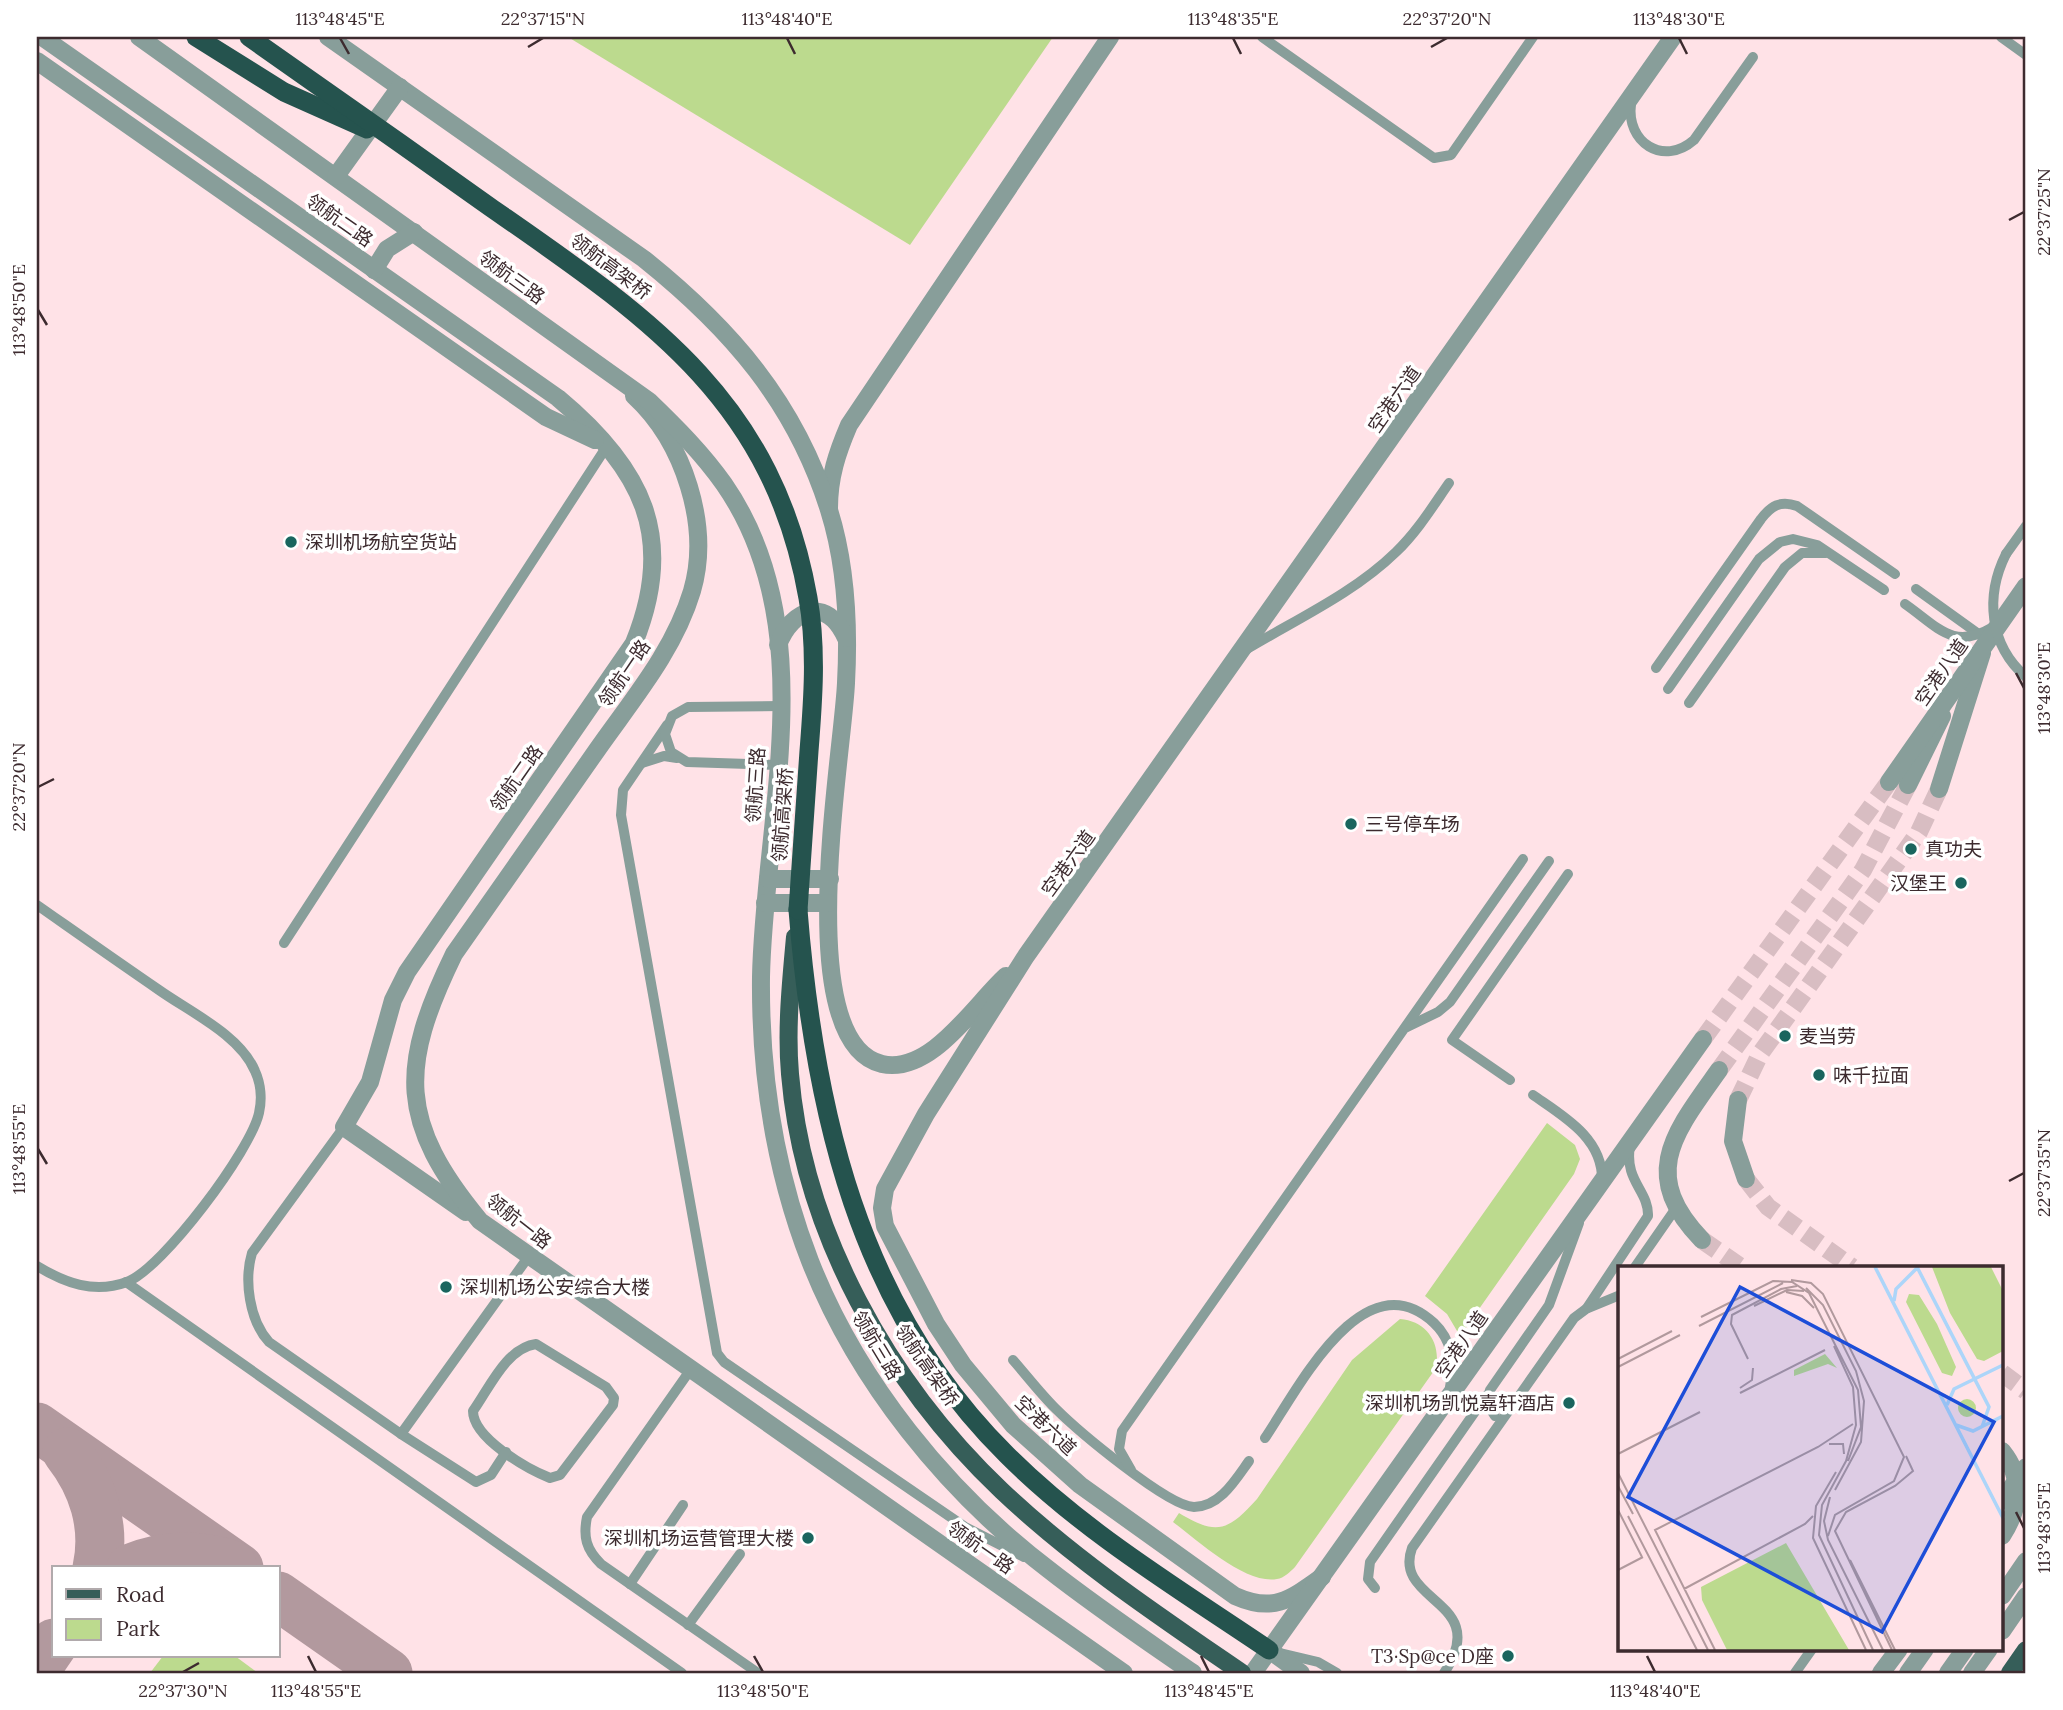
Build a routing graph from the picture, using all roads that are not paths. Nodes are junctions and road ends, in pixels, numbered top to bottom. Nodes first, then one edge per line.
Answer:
1 (42, 37) edge
2 (139, 37) edge
3 (196, 37) edge
4 (249, 37) edge
5 (328, 37) edge
6 (1110, 37) edge
7 (1262, 37) edge
8 (1533, 37) edge
9 (1673, 37) edge
10 (2001, 37) edge
11 (2026, 55) edge
12 (1753, 58) dead end
13 (37, 61) edge
14 (400, 87) junction
15 (1632, 96) junction
16 (398, 141) junction
17 (336, 176) junction
18 (414, 232) junction
19 (374, 270) junction
20 (606, 370) junction
21 (607, 446) junction
22 (1450, 483) dead end
23 (830, 512) junction
24 (2026, 526) edge
25 (1835, 556) junction
26 (1895, 574) dead end
27 (1916, 589) dead end
28 (1884, 590) dead end
29 (2023, 594) edge
30 (1905, 604) dead end
31 (1983, 640) junction
32 (847, 641) junction
33 (778, 646) junction
34 (1243, 651) junction
35 (1656, 668) dead end
36 (2026, 677) edge
37 (1958, 684) junction
38 (1668, 689) dead end
39 (1689, 703) dead end
40 (781, 706) junction
41 (667, 724) junction
42 (678, 758) junction
43 (641, 763) junction
44 (778, 765) junction
45 (1889, 782) tunnel mouth
46 (1908, 785) tunnel mouth
47 (1939, 789) tunnel mouth
48 (1522, 859) dead end
49 (1549, 861) dead end
50 (1568, 874) dead end
51 (768, 878) junction
52 (830, 879) junction
53 (765, 903) junction
54 (828, 903) junction
55 (37, 905) edge
56 (798, 909) junction
57 (284, 943) dead end
58 (1026, 957) junction
59 (1402, 1032) junction
60 (1703, 1039) tunnel mouth
61 (1719, 1070) tunnel mouth
62 (1510, 1080) dead end
63 (1533, 1095) dead end
64 (1738, 1100) tunnel mouth
65 (344, 1127) junction
66 (1632, 1139) junction
67 (1746, 1179) tunnel mouth
68 (1602, 1181) junction
69 (1584, 1206) junction
70 (1676, 1208) junction
71 (480, 1221) junction
72 (1702, 1240) tunnel mouth
73 (529, 1256) junction
74 (37, 1266) edge
75 (1636, 1266) edge
76 (126, 1282) junction
77 (1618, 1293) edge
78 (1586, 1309) junction
79 (1013, 1360) dead end
80 (691, 1369) junction
81 (1490, 1390) junction
82 (1448, 1398) junction
83 (1495, 1416) dead end
84 (401, 1434) junction
85 (1265, 1438) dead end
86 (506, 1452) junction
87 (2004, 1455) edge
88 (1249, 1461) dead end
89 (2026, 1466) edge
90 (1131, 1470) junction
91 (2004, 1498) edge
92 (683, 1505) dead end
93 (2004, 1532) edge
94 (740, 1554) dead end
95 (2026, 1561) edge
96 (1046, 1568) junction
97 (1322, 1577) junction
98 (630, 1584) junction
99 (1375, 1588) dead end
100 (2004, 1593) edge
101 (2026, 1595) edge
102 (688, 1625) junction
103 (2004, 1627) edge
104 (1269, 1650) junction
105 (1811, 1650) edge
106 (1898, 1650) edge
107 (1924, 1650) edge
108 (1964, 1650) edge
109 (1988, 1650) edge
110 (2026, 1650) edge
111 (682, 1673) edge
112 (758, 1673) edge
113 (1124, 1673) edge
114 (1193, 1673) edge
115 (1242, 1673) edge
116 (1253, 1673) edge
117 (1301, 1673) edge
118 (1337, 1673) edge
119 (1444, 1673) edge
120 (1795, 1673) edge
121 (1881, 1673) edge
122 (1908, 1673) edge
123 (1948, 1673) edge
124 (1972, 1673) edge
125 (2010, 1673) edge

1 - 19 street, 领航二路
2 - 17 street, 领航三路
3 - 16 highway, bridge
4 - 16 highway, 领航高架桥, bridge
5 - 14 street
6 - 23 street
7 - 8 lane
9 - 15 street, 空港六道
10 - 11 lane
12 - 15 lane
13 - 21 street, 领航二路
14 - 17 street
14 - 23 street
15 - 34 street, 空港六道
16 - 56 highway, 领航高架桥, bridge
17 - 18 street, 领航三路
18 - 19 street
18 - 20 street, 领航三路
19 - 21 street, 领航二路
20 - 33 street, 领航三路
20 - 71 street, 领航一路
21 - 57 lane
21 - 65 street, 领航二路
22 - 34 lane
23 - 32 street
24 - 36 lane, bridge
25 - 28 lane
25 - 38 lane
25 - 39 lane
26 - 35 lane
27 - 31 lane
29 - 31 street, 空港八道
30 - 31 lane
31 - 37 street, 空港八道
31 - 47 street
32 - 33 street
32 - 52 street
33 - 40 street, 领航三路
34 - 58 street, 空港六道
37 - 45 street, 空港八道
37 - 46 street
40 - 41 lane
40 - 44 street, 领航三路
41 - 42 lane
41 - 43 lane
42 - 43 lane
42 - 44 lane
43 - 96 lane
44 - 51 street, 领航三路
48 - 59 lane
49 - 59 lane
50 - 62 lane
51 - 52 street
51 - 53 street, 领航三路
52 - 54 street
53 - 54 street
53 - 96 street, 领航三路
54 - 58 street
55 - 76 lane
56 - 104 highway
56 - 115 main road, 领航高架桥
58 - 97 street, 空港六道
59 - 90 lane
60 - 66 street, 空港八道
61 - 70 street
63 - 68 lane
64 - 67 street
65 - 71 street
65 - 84 lane
66 - 68 street, 空港八道
66 - 78 lane
68 - 69 street, 空港八道
69 - 81 lane
69 - 82 street, 空港八道
70 - 72 street
70 - 75 lane
71 - 73 street, 领航一路
73 - 80 street, 领航一路
73 - 84 lane
74 - 76 lane
76 - 111 lane
77 - 78 lane
78 - 119 lane
79 - 90 lane
80 - 98 lane
80 - 113 street, 领航一路
81 - 83 lane
81 - 99 lane
82 - 85 lane
82 - 97 street, 空港八道
84 - 86 lane
86 - 86 lane
87 - 93 street, bridge
88 - 90 lane
89 - 91 street
92 - 98 lane
94 - 102 lane
95 - 100 street
96 - 114 street, 领航三路
97 - 104 street, 空港八道
98 - 102 lane
101 - 103 street
102 - 112 lane
104 - 116 street, 空港八道
104 - 117 street
104 - 118 lane
105 - 120 lane
106 - 121 street
107 - 122 street
108 - 123 street
109 - 124 street
110 - 125 main road

